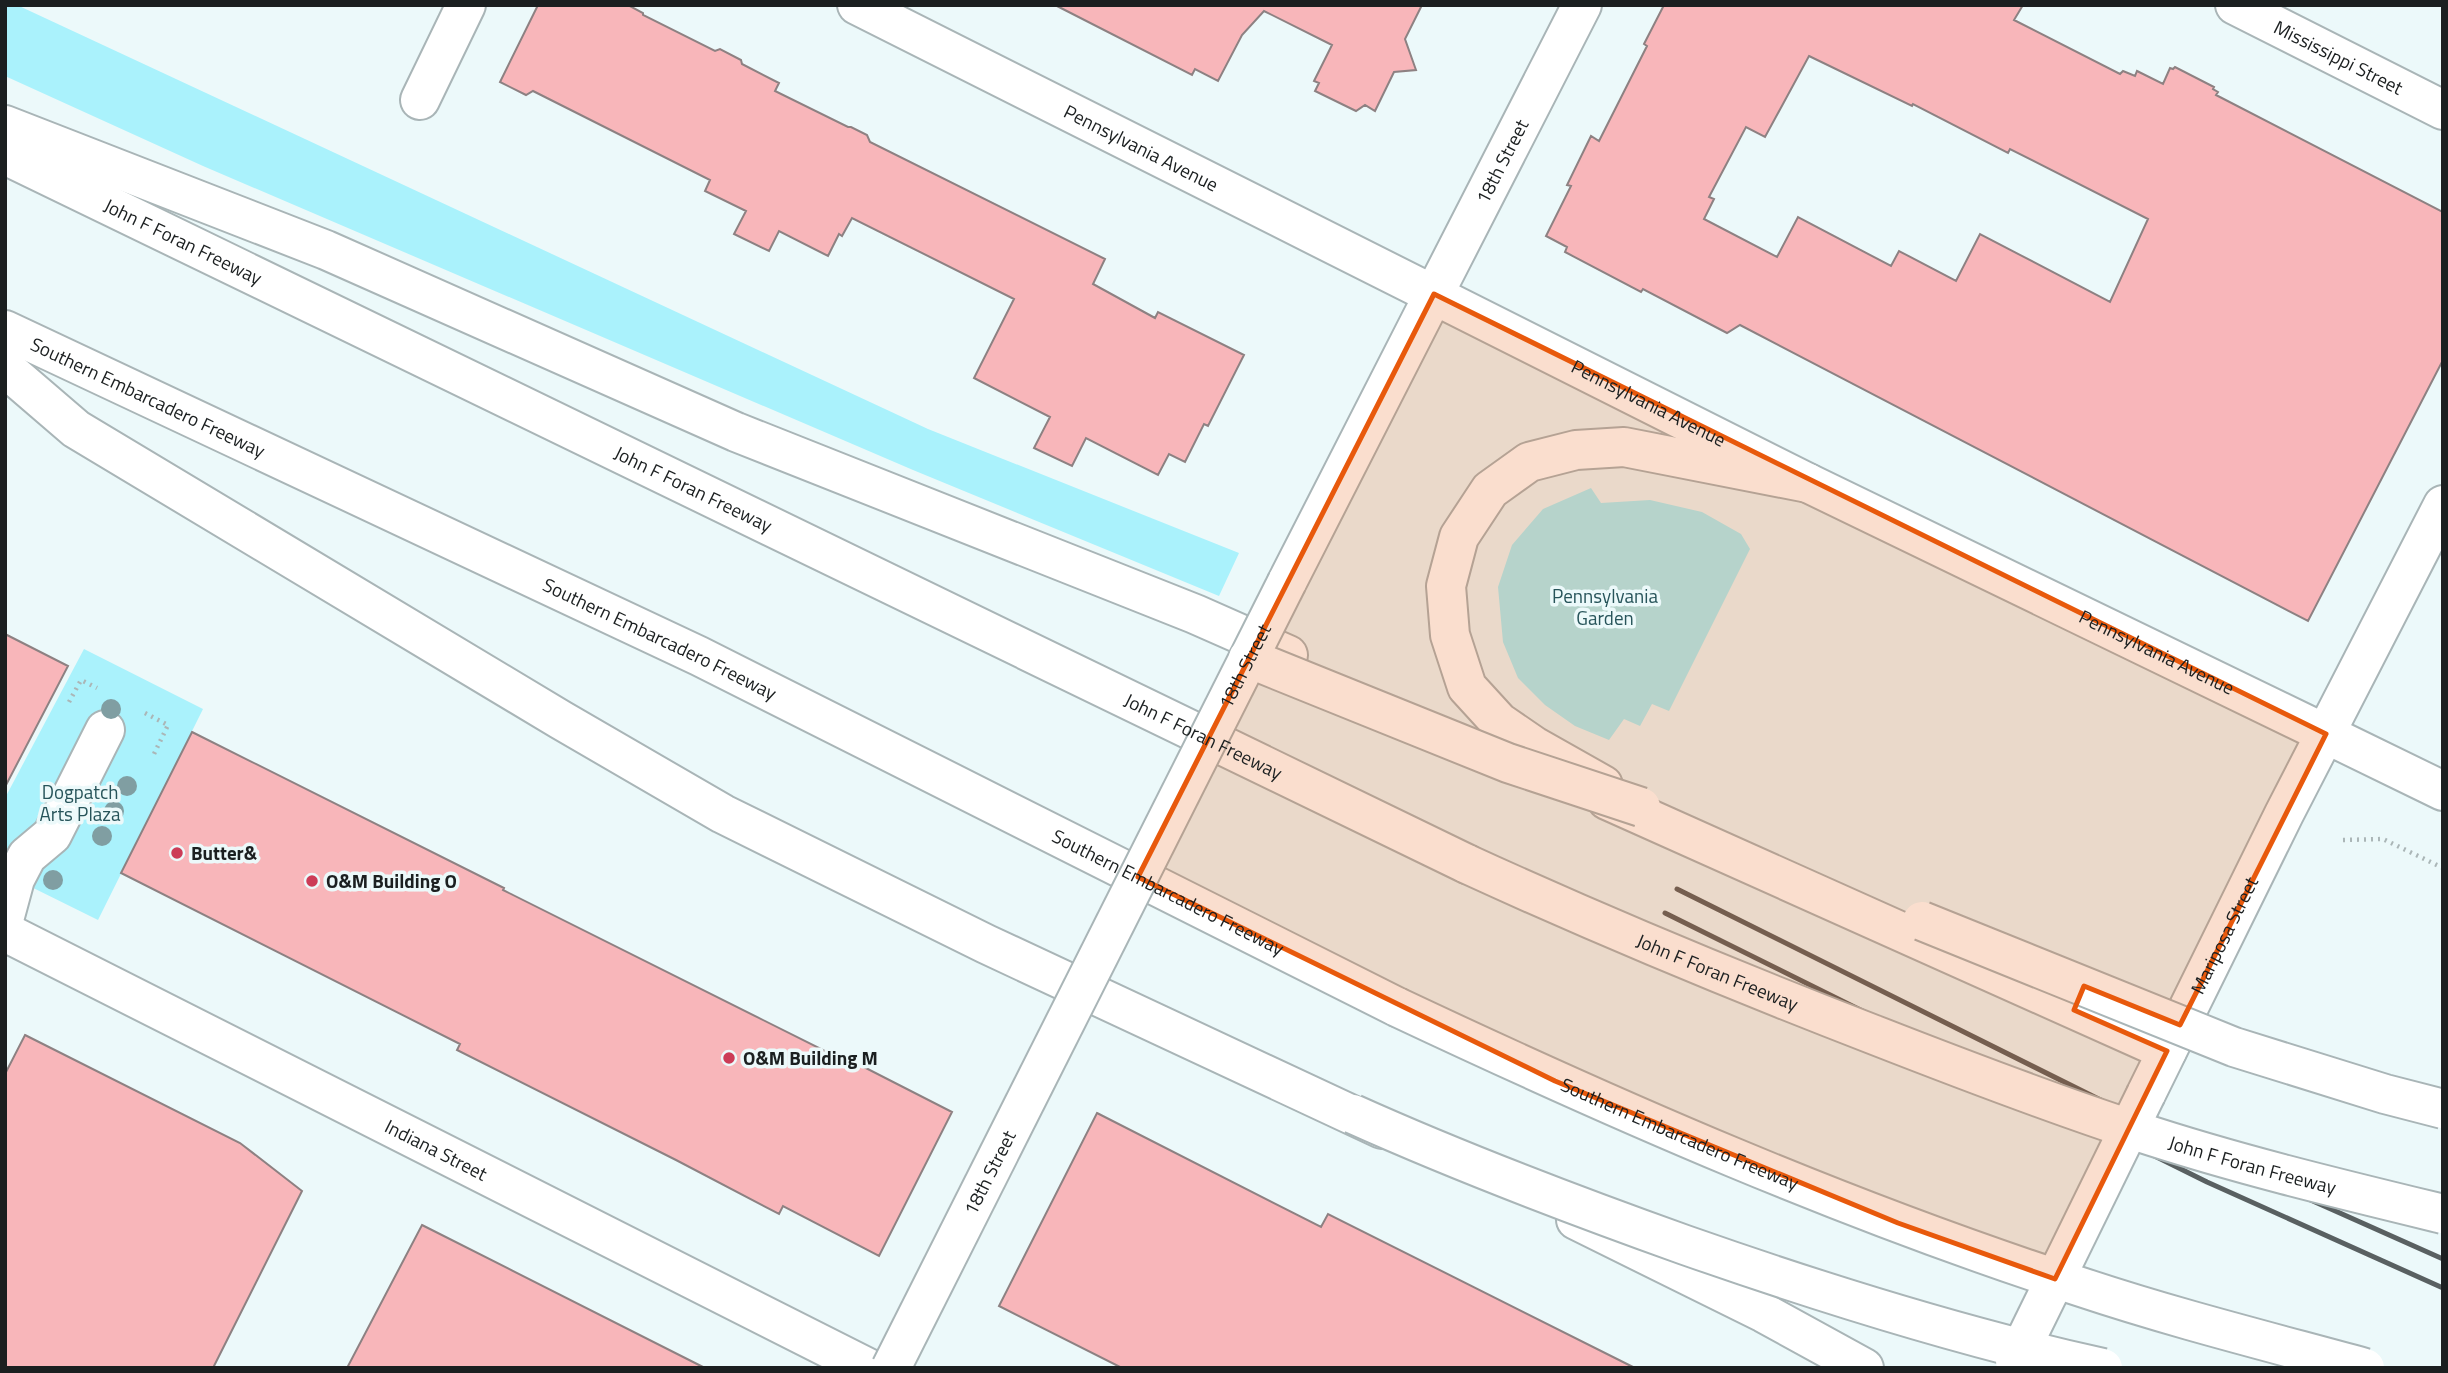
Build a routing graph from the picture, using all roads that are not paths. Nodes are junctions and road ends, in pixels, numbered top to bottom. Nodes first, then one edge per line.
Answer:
1 (466, 5) edge
2 (857, 5) edge
3 (1582, 5) edge
4 (2235, 5) edge
5 (419, 100) dead end
6 (2443, 110) edge
7 (5, 125) edge
8 (5, 155) edge
9 (1434, 294) junction
10 (5, 330) edge
11 (5, 368) edge
12 (1808, 482) junction
13 (2443, 505) edge
14 (1248, 658) junction
15 (105, 730) dead end
16 (2326, 734) junction
17 (2443, 791) edge
18 (1641, 807) junction
19 (5, 916) edge
20 (5, 932) edge
21 (1084, 984) junction
22 (2167, 1051) junction
23 (2443, 1109) edge
24 (2443, 1214) edge
25 (2013, 1364) edge
26 (868, 1368) edge
27 (891, 1368) edge
28 (1864, 1368) edge
29 (2103, 1368) edge
30 (2365, 1368) edge

1 - 5 main road
2 - 9 main road, Pennsylvania Avenue
3 - 9 main road, 18th Street
4 - 6 main road, Mississippi Street
7 - 22 main road
8 - 24 main road, John F Foran Freeway, bridge
9 - 12 main road, Pennsylvania Avenue
9 - 14 main road, 18th Street, bridge
10 - 30 main road, Southern Embarcadero Freeway, bridge
11 - 28 main road
12 - 16 main road, Pennsylvania Avenue
12 - 18 main road, bridge
13 - 16 main road, Mariposa Street
14 - 18 main road, bridge
14 - 21 main road, 18th Street, bridge
15 - 19 main road
16 - 17 main road, Pennsylvania Avenue
16 - 22 main road, Mariposa Street
18 - 23 main road, bridge
20 - 26 main road, Indiana Street
21 - 27 main road, 18th Street, bridge
21 - 29 main road, bridge
22 - 25 main road, Mariposa Street, bridge

